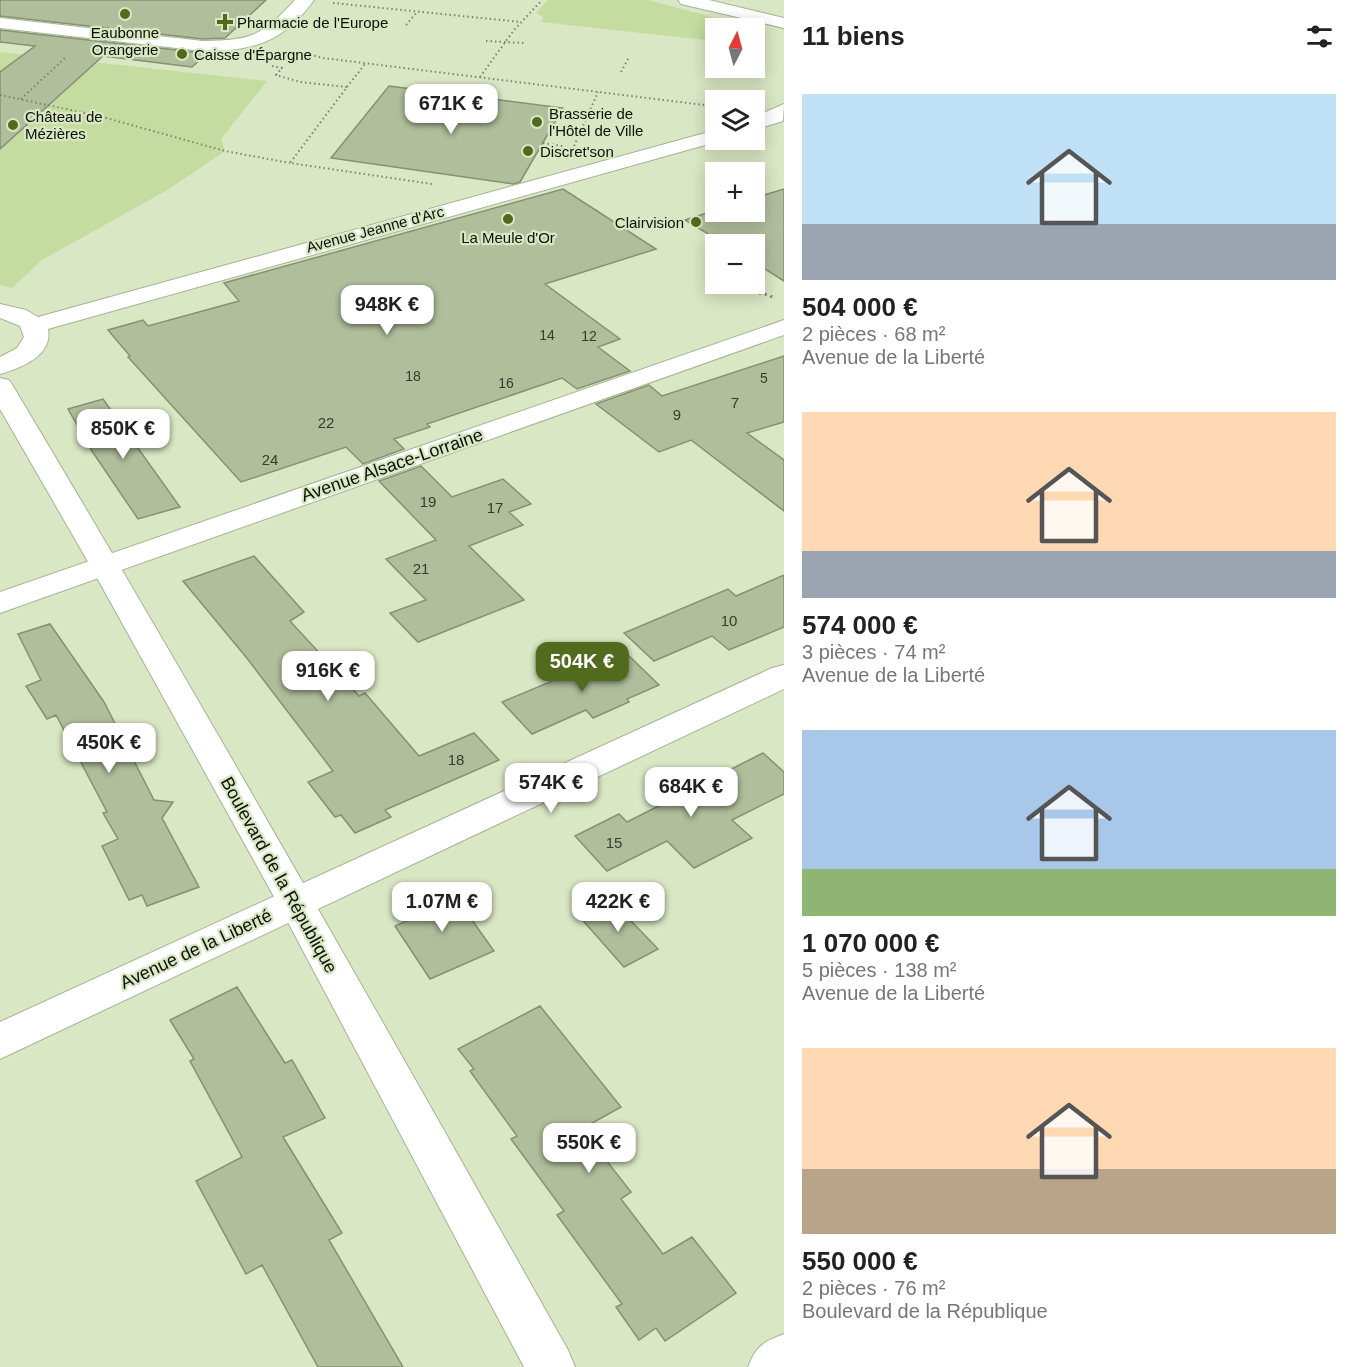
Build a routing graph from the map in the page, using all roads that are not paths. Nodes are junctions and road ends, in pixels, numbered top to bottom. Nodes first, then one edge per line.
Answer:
1 (305, 0) edge
2 (687, 0) edge
3 (726, 11) junction
4 (0, 22) edge
5 (784, 23) edge
6 (784, 30) edge
7 (782, 116) edge
8 (765, 121) edge
9 (705, 139) edge
10 (0, 311) edge
11 (35, 325) junction
12 (784, 327) edge
13 (0, 366) edge
14 (0, 386) edge
15 (106, 567) junction
16 (0, 603) edge
17 (784, 676) edge
18 (296, 902) junction
19 (0, 1041) edge
20 (784, 1359) edge
21 (551, 1367) edge
22 (772, 1367) edge

1 - 4 street
2 - 3 street
3 - 5 street
3 - 6 street
7 - 8 street
9 - 11 street, Avenue Jeanne d'Arc
10 - 11 street
11 - 13 street
12 - 15 street, Avenue Alsace-Lorraine
14 - 15 street, Boulevard de la République
15 - 16 street, Avenue Alsace-Lorraine
15 - 18 street, Boulevard de la République
17 - 18 street, Avenue de la Liberté
18 - 19 street, Avenue de la Liberté
18 - 21 street, Boulevard de la République
20 - 22 street

